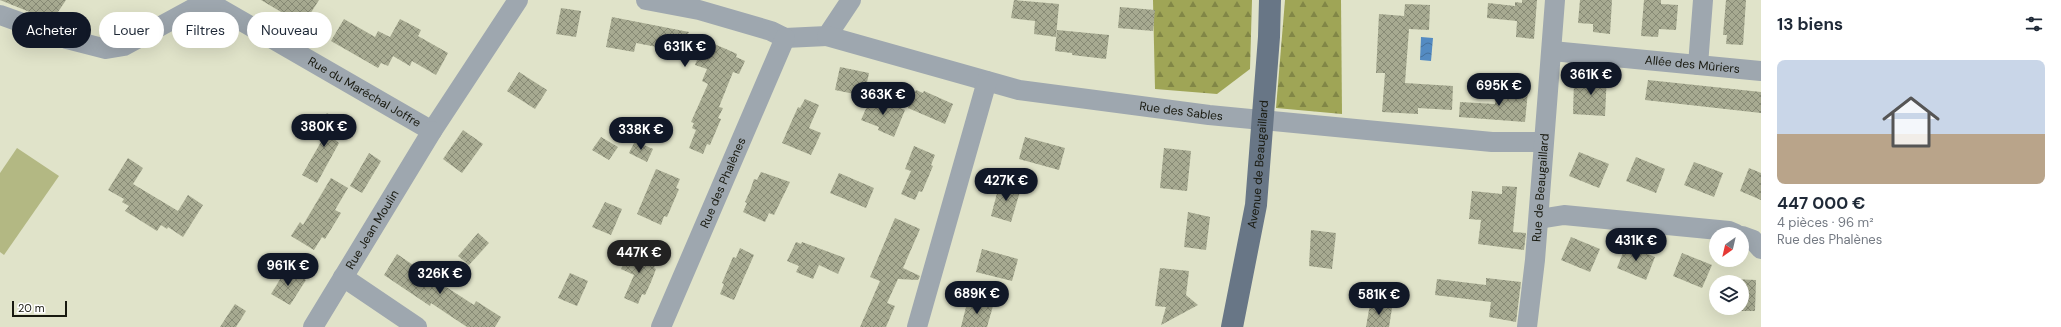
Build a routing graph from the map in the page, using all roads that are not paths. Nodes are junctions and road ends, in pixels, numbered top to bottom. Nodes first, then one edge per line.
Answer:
1 (518, 0) edge
2 (646, 0) edge
3 (851, 0) edge
4 (1270, 0) edge
5 (1555, 0) edge
6 (1703, 0) edge
7 (0, 14) edge
8 (827, 36) junction
9 (785, 38) junction
10 (1552, 51) junction
11 (1698, 65) junction
12 (1761, 71) edge
13 (987, 81) junction
14 (1262, 119) junction
15 (432, 131) junction
16 (1543, 142) junction
17 (1539, 219) junction
18 (1709, 229) edge
19 (1749, 239) edge
20 (1761, 249) edge
21 (343, 277) junction
22 (313, 327) edge
23 (417, 327) edge
24 (661, 327) edge
25 (917, 327) edge
26 (1232, 327) edge
27 (1527, 327) edge

1 - 15 street, Rue du Maréchal Joffre
2 - 9 street
3 - 8 street
4 - 14 main road, Avenue de Beaugaillard
5 - 10 street, Rue de Beaugaillard
6 - 11 street
7 - 15 street, Rue du Maréchal Joffre
8 - 9 street
8 - 13 street, Rue des Sables
9 - 24 street, Rue des Phalènes
10 - 11 street, Allée des Mûriers
10 - 16 street, Rue de Beaugaillard
11 - 12 street, Allée des Mûriers
13 - 14 street, Rue des Sables
13 - 25 street
14 - 16 street, Rue des Sables
14 - 26 main road, Avenue de Beaugaillard
15 - 21 street, Rue Jean Moulin
16 - 17 street, Rue de Beaugaillard
17 - 18 street
17 - 27 street, Rue de Beaugaillard
19 - 20 street
21 - 22 street, Rue Jean Moulin
21 - 23 street

